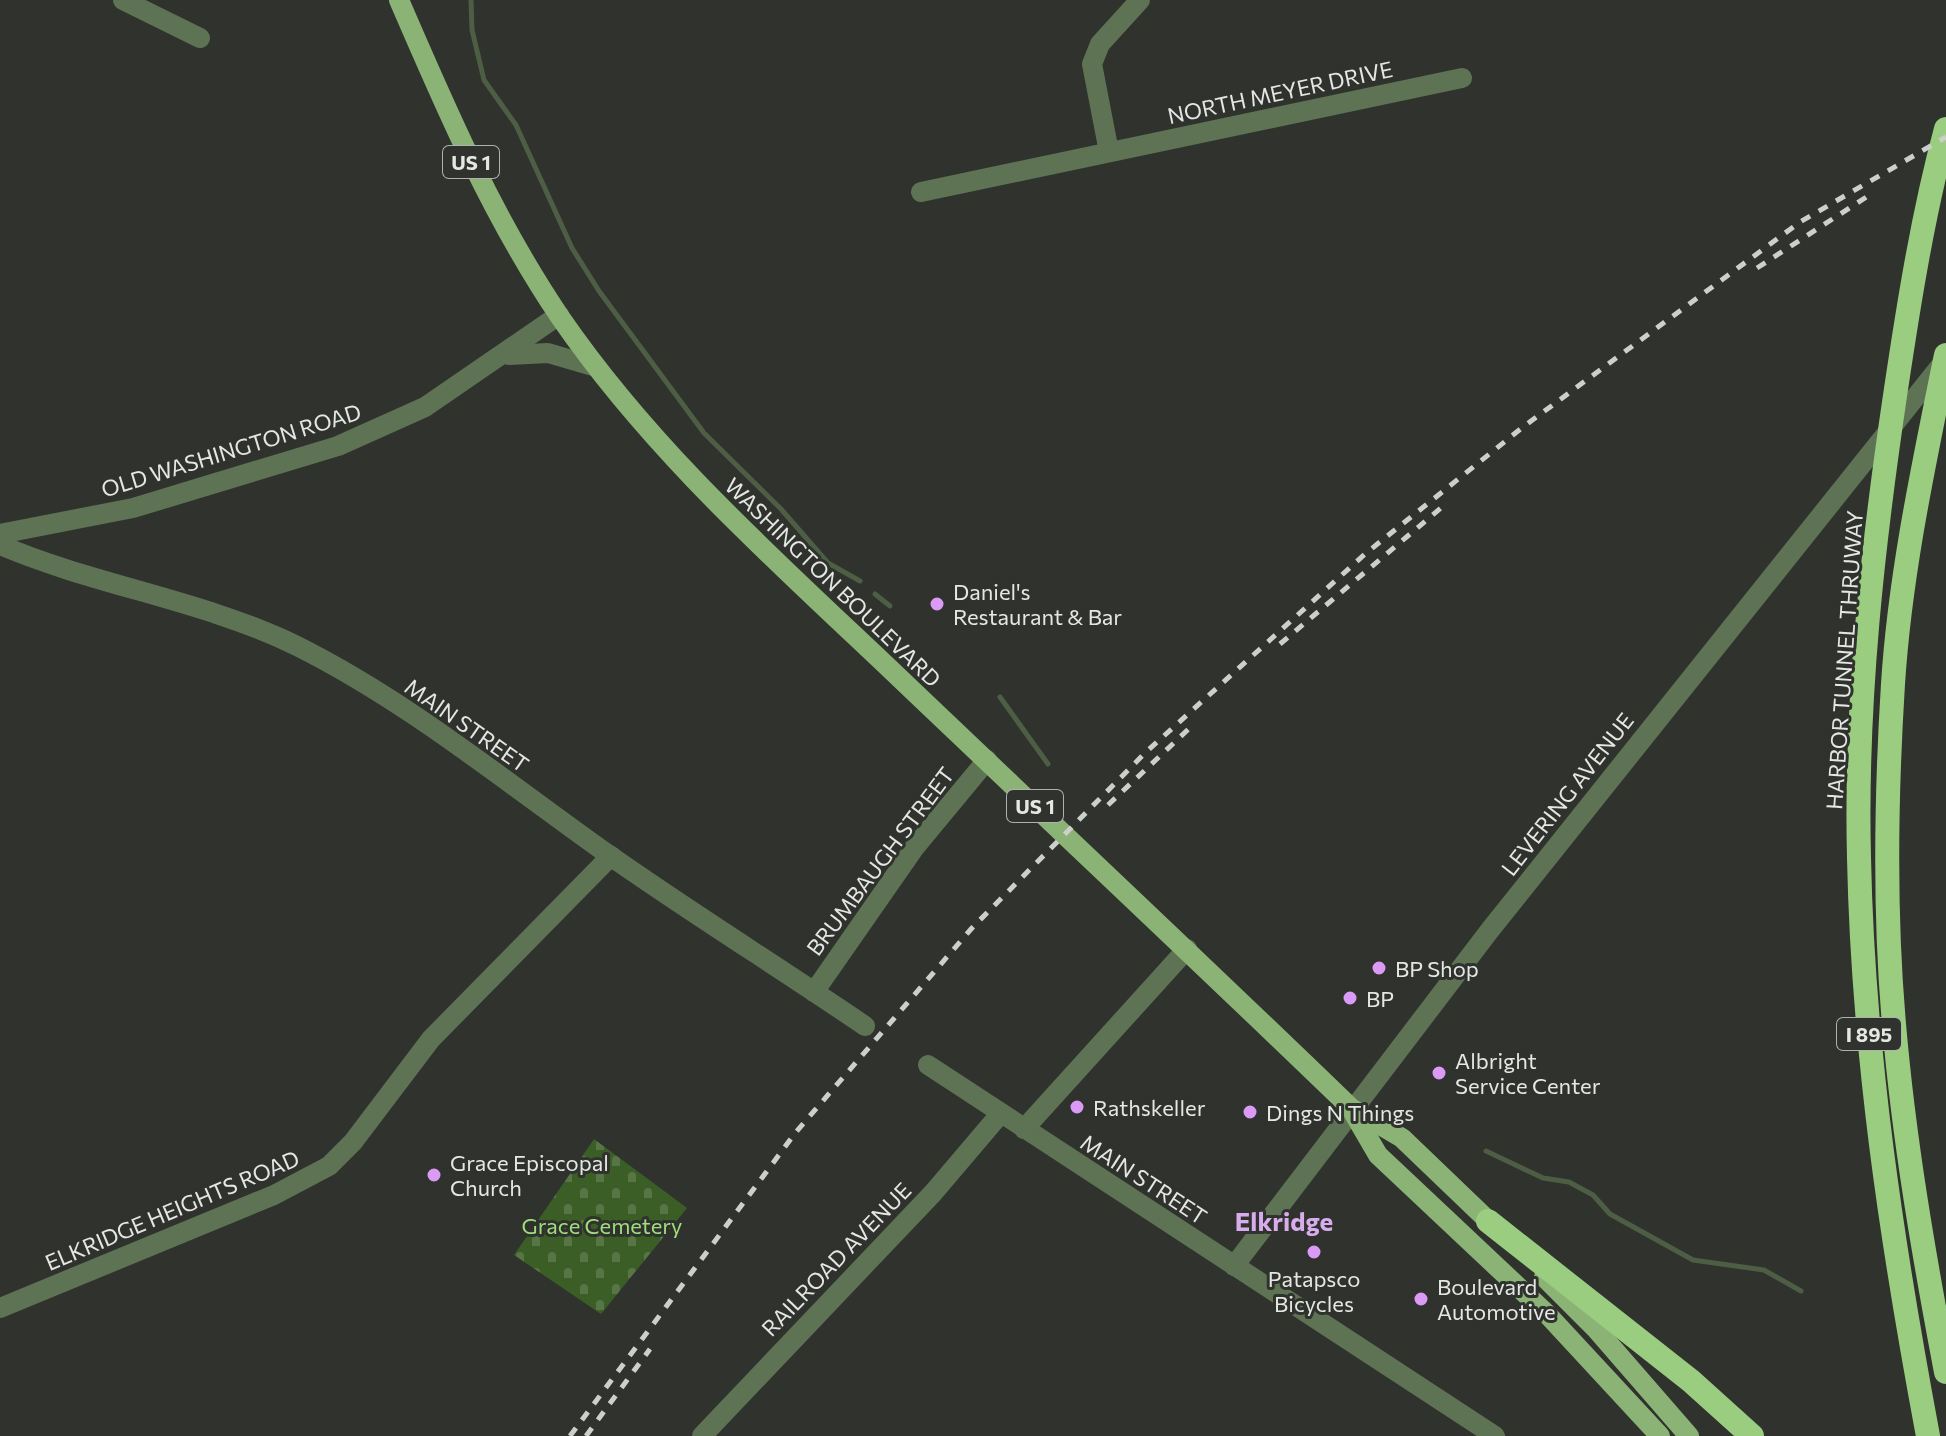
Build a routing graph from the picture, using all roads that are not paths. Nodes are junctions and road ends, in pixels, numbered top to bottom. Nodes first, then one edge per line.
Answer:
1 (123, 0) edge
2 (399, 0) edge
3 (1140, 0) edge
4 (200, 38) dead end
5 (1462, 78) dead end
6 (1946, 129) edge
7 (1109, 152) junction
8 (921, 192) dead end
9 (559, 315) junction
10 (505, 355) junction
11 (1946, 357) edge
12 (596, 367) junction
13 (0, 534) edge
14 (0, 545) edge
15 (987, 760) junction
16 (611, 856) junction
17 (1187, 949) junction
18 (814, 992) junction
19 (865, 1026) dead end
20 (928, 1065) dead end
21 (1351, 1108) junction
22 (1001, 1113) junction
23 (1024, 1129) junction
24 (1488, 1221) junction
25 (1234, 1266) junction
26 (0, 1308) edge
27 (1946, 1372) edge
28 (702, 1436) edge
29 (1495, 1436) edge
30 (1660, 1436) edge
31 (1689, 1436) edge
32 (1752, 1436) edge
33 (1928, 1436) edge

1 - 4 street
2 - 9 main road, WASHINGTON BOULEVARD / US 1
3 - 7 street
5 - 7 street, NORTH MEYER DRIVE
6 - 33 highway, HARBOR TUNNEL THRUWAY / I 895
7 - 8 street, NORTH MEYER DRIVE
9 - 10 street, OLD WASHINGTON ROAD
9 - 12 main road, WASHINGTON BOULEVARD / US 1
10 - 12 street
10 - 13 street, OLD WASHINGTON ROAD
11 - 21 street, LEVERING AVENUE
11 - 27 highway, I 895
12 - 15 main road, WASHINGTON BOULEVARD / US 1
14 - 16 street, MAIN STREET
15 - 17 main road, WASHINGTON BOULEVARD / US 1
15 - 18 street, BRUMBAUGH STREET
16 - 18 street, MAIN STREET
16 - 26 street, ELKRIDGE HEIGHTS ROAD
17 - 21 main road, WASHINGTON BOULEVARD / US 1
17 - 23 street
18 - 19 street, MAIN STREET
20 - 22 street, MAIN STREET
21 - 24 main road, WASHINGTON BOULEVARD / US 1
21 - 25 street, LEVERING AVENUE
21 - 30 main road, WASHINGTON BOULEVARD / US 1
22 - 23 street, MAIN STREET
22 - 28 street, RAILROAD AVENUE
23 - 25 street, MAIN STREET
24 - 31 main road, WASHINGTON BOULEVARD / US 1
24 - 32 highway
25 - 29 street, MAIN STREET

